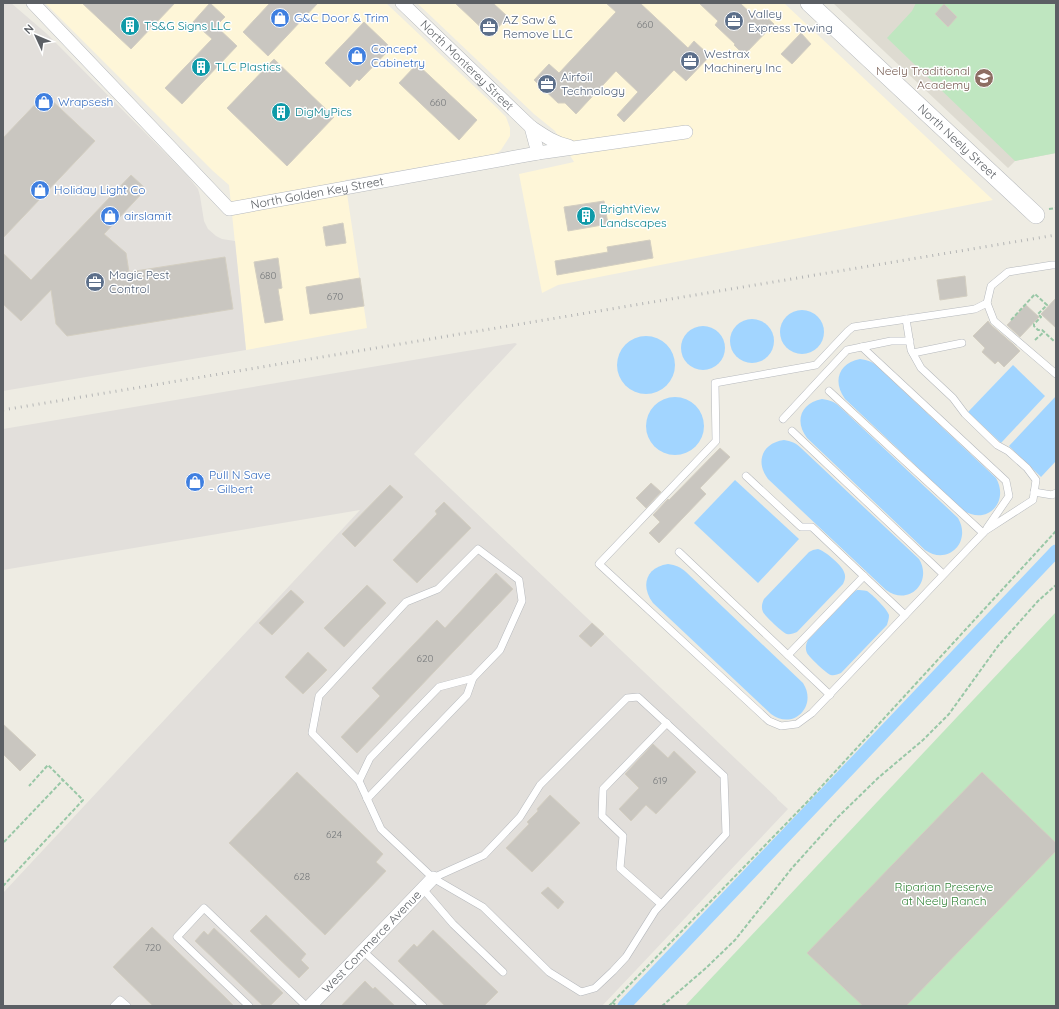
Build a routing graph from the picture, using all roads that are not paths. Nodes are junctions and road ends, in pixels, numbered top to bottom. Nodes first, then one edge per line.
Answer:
1 (33, 3) edge
2 (402, 3) edge
3 (809, 3) edge
4 (531, 127) junction
5 (686, 132) dead end
6 (574, 148) junction
7 (538, 153) junction
8 (1036, 215) dead end
9 (1056, 265) edge
10 (987, 303) junction
11 (906, 319) junction
12 (910, 341) junction
13 (962, 343) dead end
14 (862, 347) junction
15 (913, 353) junction
16 (1056, 374) edge
17 (829, 391) dead end
18 (783, 419) dead end
19 (792, 432) dead end
20 (746, 476) dead end
21 (1034, 492) junction
22 (1056, 493) edge
23 (984, 532) junction
24 (680, 552) dead end
25 (943, 574) junction
26 (864, 576) junction
27 (905, 614) junction
28 (788, 655) junction
29 (473, 678) junction
30 (830, 694) junction
31 (667, 723) junction
32 (359, 781) junction
33 (367, 799) junction
34 (432, 878) junction
35 (423, 889) junction
36 (661, 904) junction
37 (363, 951) junction
38 (503, 972) dead end
39 (114, 1006) edge
40 (127, 1006) edge
41 (249, 1006) edge
42 (306, 1006) edge
43 (310, 1006) edge
44 (423, 1006) edge

1 - 7 street, North Golden Key Street
2 - 4 street, North Monterey Street
3 - 8 street, North Neely Street
4 - 6 street, North Monterey Street
4 - 7 street
5 - 6 street, North Golden Key Street
6 - 7 street, North Golden Key Street
9 - 10 lane
10 - 11 lane
10 - 16 lane
11 - 12 lane
11 - 30 lane
12 - 14 lane
12 - 15 lane
13 - 15 lane
14 - 18 lane
14 - 23 lane
15 - 21 lane
17 - 23 lane
19 - 25 lane
20 - 26 lane
21 - 22 lane
21 - 23 lane
23 - 25 lane
24 - 28 lane
25 - 27 lane
26 - 27 lane
26 - 28 lane
27 - 30 lane
28 - 30 lane
29 - 32 lane
29 - 32 lane
29 - 33 lane
31 - 34 lane
31 - 36 lane
31 - 36 lane
32 - 33 lane
33 - 34 lane
34 - 35 street, West Commerce Avenue
34 - 36 lane
35 - 37 street, West Commerce Avenue
35 - 38 lane
37 - 43 street, West Commerce Avenue
37 - 44 lane
39 - 40 lane
41 - 42 lane

